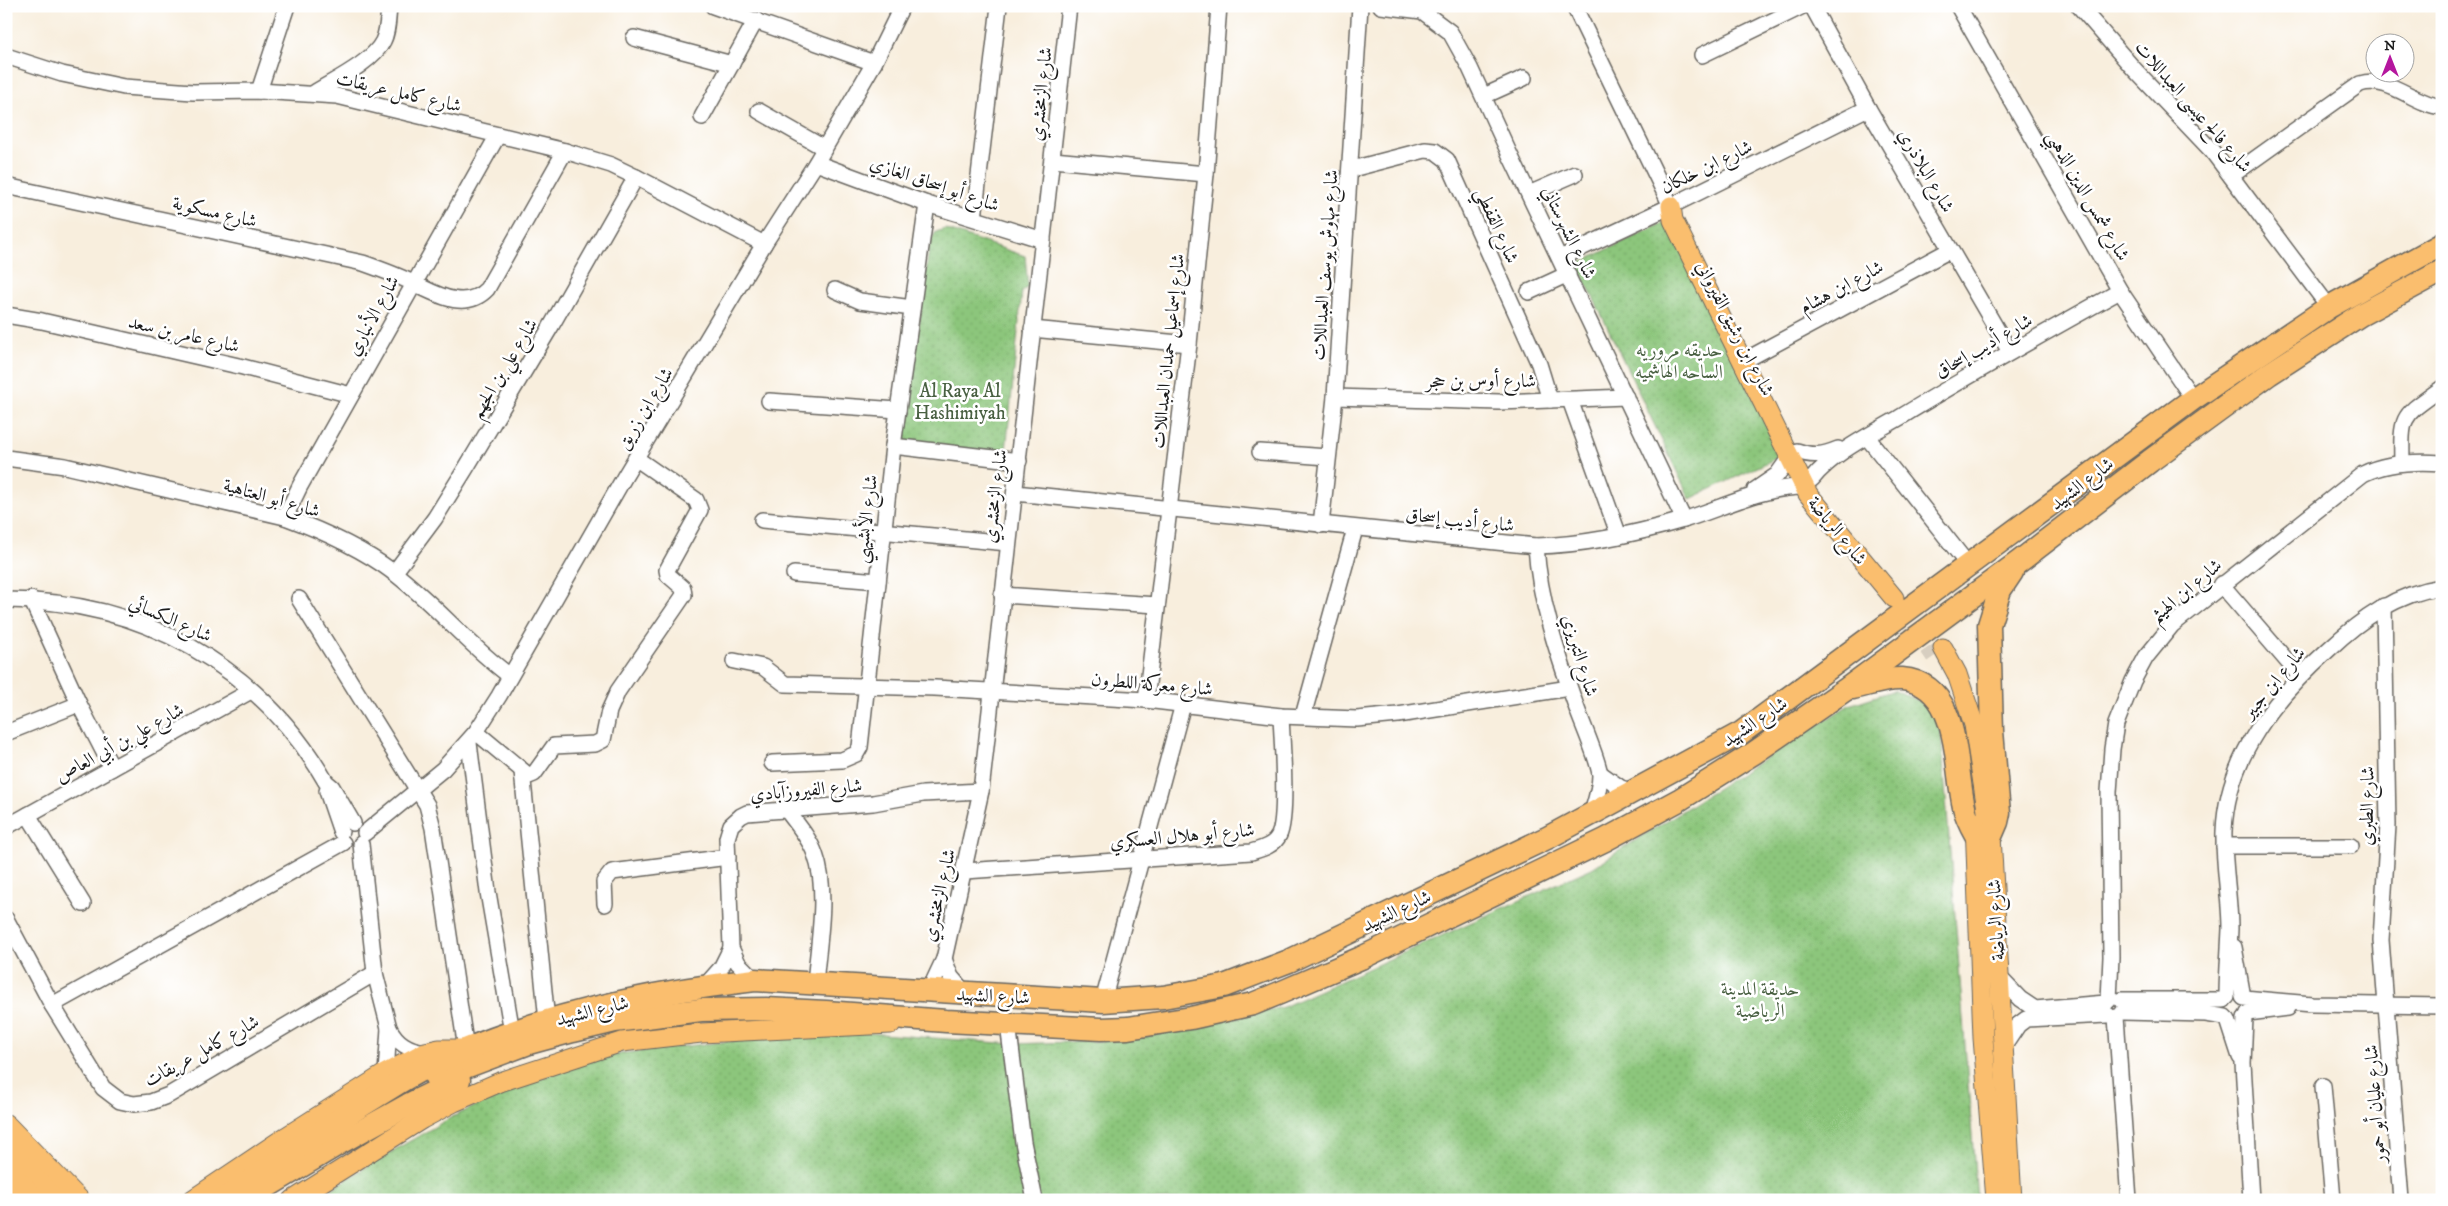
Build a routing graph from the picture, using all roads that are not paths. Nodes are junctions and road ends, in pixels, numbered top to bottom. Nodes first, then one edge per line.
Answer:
1 (286, 6) edge
2 (389, 6) edge
3 (713, 6) edge
4 (902, 6) edge
5 (1000, 6) edge
6 (1069, 6) edge
7 (1219, 6) edge
8 (1360, 6) edge
9 (1381, 6) edge
10 (1574, 6) edge
11 (1803, 6) edge
12 (1812, 6) edge
13 (1958, 6) edge
14 (2079, 6) edge
15 (1416, 8) edge
16 (756, 20) junction
17 (634, 38) dead end
18 (1702, 54) dead end
19 (6, 56) edge
20 (874, 63) junction
21 (732, 64) junction
22 (1524, 78) dead end
23 (259, 91) junction
24 (314, 93) junction
25 (1484, 96) junction
26 (2442, 107) edge
27 (1868, 108) junction
28 (759, 111) dead end
29 (702, 117) dead end
30 (498, 135) junction
31 (824, 148) junction
32 (565, 151) junction
33 (1053, 160) junction
34 (816, 163) junction
35 (1352, 169) junction
36 (1206, 174) junction
37 (1575, 174) dead end
38 (2231, 176) junction
39 (636, 177) junction
40 (6, 186) edge
41 (1529, 194) junction
42 (927, 204) junction
43 (1671, 206) junction
44 (974, 218) junction
45 (1043, 240) junction
46 (764, 244) junction
47 (2442, 244) edge
48 (1950, 250) junction
49 (1560, 258) junction
50 (2442, 271) edge
51 (1568, 274) junction
52 (413, 283) junction
53 (835, 290) dead end
54 (2120, 291) junction
55 (1529, 292) dead end
56 (2329, 307) junction
57 (912, 308) junction
58 (6, 315) edge
59 (1032, 329) junction
60 (1189, 344) junction
61 (2010, 352) junction
62 (1751, 357) junction
63 (2442, 388) edge
64 (351, 395) junction
65 (1335, 397) junction
66 (1626, 397) junction
67 (2193, 399) junction
68 (1550, 400) junction
69 (1570, 400) junction
70 (769, 401) dead end
71 (898, 410) junction
72 (1867, 437) junction
73 (893, 446) junction
74 (1260, 452) dead end
75 (1793, 454) junction
76 (1327, 457) junction
77 (6, 458) edge
78 (637, 460) junction
79 (1019, 461) junction
80 (2402, 463) junction
81 (2442, 463) edge
82 (1808, 483) junction
83 (1015, 493) junction
84 (1741, 499) junction
85 (1170, 509) junction
86 (285, 517) junction
87 (762, 520) dead end
88 (1684, 520) junction
89 (1320, 525) junction
90 (1355, 529) junction
91 (884, 530) junction
92 (1619, 536) junction
93 (1008, 543) junction
94 (1536, 546) junction
95 (2020, 561) junction
96 (1969, 566) junction
97 (394, 573) junction
98 (794, 574) dead end
99 (878, 581) junction
100 (2221, 584) junction
101 (2442, 587) edge
102 (1002, 595) junction
103 (1899, 595) tunnel mouth
104 (31, 599) junction
105 (299, 599) dead end
106 (6, 600) edge
107 (1156, 605) junction
108 (2384, 606) junction
109 (1939, 652) tunnel mouth
110 (734, 661) dead end
111 (510, 676) junction
112 (2300, 676) junction
113 (867, 685) junction
114 (1569, 688) junction
115 (1844, 690) junction
116 (251, 691) junction
117 (994, 692) junction
118 (1146, 700) junction
119 (80, 704) junction
120 (1183, 704) junction
121 (1281, 716) junction
122 (1303, 716) junction
123 (6, 733) edge
124 (472, 737) junction
125 (772, 763) dead end
126 (112, 768) junction
127 (522, 771) junction
128 (1600, 773) junction
129 (420, 790) junction
130 (981, 791) junction
131 (1634, 792) junction
132 (786, 809) junction
133 (28, 815) junction
134 (1591, 816) junction
135 (6, 827) edge
136 (352, 835) junction
137 (1983, 835) junction
138 (2224, 846) junction
139 (2351, 846) dead end
140 (728, 857) junction
141 (1139, 861) junction
142 (965, 871) junction
143 (83, 904) dead end
144 (606, 904) dead end
145 (6, 919) edge
146 (731, 948) junction
147 (944, 959) junction
148 (375, 973) junction
149 (1998, 976) junction
150 (754, 980) junction
151 (815, 984) junction
152 (705, 986) junction
153 (929, 991) junction
154 (965, 993) junction
155 (1102, 1001) junction
156 (2238, 1004) junction
157 (52, 1005) junction
158 (2387, 1005) junction
159 (2114, 1006) junction
160 (2442, 1006) edge
161 (660, 1016) junction
162 (912, 1018) junction
163 (2226, 1019) junction
164 (547, 1021) junction
165 (1008, 1024) junction
166 (389, 1028) junction
167 (512, 1032) junction
168 (466, 1049) junction
169 (2002, 1049) junction
170 (425, 1052) junction
171 (2242, 1064) junction
172 (386, 1073) junction
173 (2323, 1086) dead end
174 (6, 1124) edge
175 (6, 1147) edge
176 (2001, 1152) junction
177 (6, 1167) edge
178 (6, 1193) edge
179 (80, 1198) edge
180 (192, 1199) edge
181 (12, 1200) edge
182 (37, 1200) edge
183 (56, 1200) edge
184 (223, 1200) edge
185 (240, 1200) edge
186 (246, 1200) edge
187 (293, 1200) edge
188 (1035, 1200) edge
189 (1996, 1200) edge
190 (2012, 1200) edge
191 (2129, 1200) edge
192 (2251, 1200) edge
193 (2333, 1200) edge
194 (2401, 1200) edge

1 - 23 street
2 - 24 street
3 - 16 street
4 - 20 street, شارع ابن زريق
5 - 44 street
6 - 33 street, شارع الزمخشري
7 - 36 street, شارع إسماعيل حمدان العبداللات
8 - 35 street, شارع مهاوش يوسف العبداللات
9 - 15 street, شارع الشهرستاني
10 - 43 street, شارع ابن رشيق القيرواني
11 - 18 street
12 - 27 street, شارع البلاذري
13 - 54 street, شارع شمس الدين الذهبي
14 - 38 street, شارع فالح عيسى العبداللات
15 - 25 street, شارع الشهرستاني
16 - 20 street
16 - 21 street
17 - 21 street
19 - 23 street, شارع كامل عريقات
20 - 31 street, شارع ابن زريق
21 - 29 street
22 - 25 street
23 - 24 street, شارع كامل عريقات
24 - 30 street, شارع كامل عريقات
25 - 41 street, شارع الشهرستاني
26 - 38 street
27 - 43 street, شارع ابن خلكان
27 - 48 street, شارع البلاذري
28 - 31 street
30 - 32 street, شارع كامل عريقات
30 - 52 street, شارع الأنباري
31 - 34 street, شارع ابن زريق
32 - 39 street, شارع كامل عريقات
32 - 52 street, شارع مسكوية
33 - 36 street
33 - 45 street, شارع الزمخشري
34 - 42 street, شارع أبو إسحاق الغازي
34 - 46 street, شارع ابن زريق
35 - 65 street, شارع مهاوش يوسف العبداللات
35 - 68 street, شارع القفطي
36 - 60 street, شارع إسماعيل حمدان العبداللات
37 - 41 street
38 - 56 street, شارع فالح عيسى العبداللات
39 - 46 street, شارع كامل عريقات
39 - 97 street, شارع علي بن الجهم
40 - 52 street, شارع مسكوية
41 - 49 street, شارع الشهرستاني
42 - 44 street, شارع أبو إسحاق الغازي
42 - 57 street, شارع الأبشيهي
43 - 49 street, شارع ابن خلكان
43 - 62 main road, شارع ابن رشيق القيرواني
43 - 75 main road, شارع ابن رشيق القيرواني
44 - 45 street, شارع أبو إسحاق الغازي
45 - 59 street, شارع الزمخشري
46 - 78 street, شارع ابن زريق
47 - 56 highway, شارع الشهيد
48 - 61 street, شارع البلاذري
48 - 62 street, شارع ابن هشام
49 - 51 street, شارع الشهرستاني
50 - 95 highway, شارع الشهيد
51 - 55 street
51 - 66 street, شارع الشهرستاني
52 - 64 street, شارع الأنباري
53 - 57 street
54 - 61 street, شارع أديب إسحاق
54 - 67 street, شارع شمس الدين الذهبي
56 - 67 highway, شارع الشهيد
57 - 71 street, شارع الأبشيهي
58 - 64 street, شارع عامر بن سعد
59 - 60 street
59 - 79 street, شارع الزمخشري
60 - 85 street, شارع إسماعيل حمدان العبداللات
61 - 72 street, شارع أديب إسحاق
62 - 75 main road, شارع ابن رشيق القيرواني
63 - 80 street
64 - 86 street, شارع الأنباري
65 - 68 street, شارع أوس بن حجر
65 - 76 street, شارع مهاوش يوسف العبداللات
66 - 69 street, شارع أوس بن حجر
66 - 88 street, شارع الشهرستاني
67 - 96 highway, شارع الشهيد
68 - 69 street, شارع أوس بن حجر
69 - 92 street
70 - 71 street
71 - 73 street, شارع الأبشيهي
72 - 75 street, شارع أديب إسحاق
72 - 82 street, شارع أديب إسحاق
72 - 96 street
73 - 79 street
73 - 91 street, شارع الأبشيهي
74 - 76 street
75 - 82 main road, شارع الرياضة
75 - 84 street, شارع أديب إسحاق
76 - 89 street, شارع مهاوش يوسف العبداللات
77 - 86 street, شارع أبو العتاهية
78 - 111 street, شارع ابن زريق
78 - 127 street
79 - 83 street, شارع الزمخشري
80 - 81 street, شارع ابن الهيثم
80 - 100 street, شارع ابن الهيثم
82 - 84 street, شارع أديب إسحاق
82 - 103 main road, شارع الرياضة
83 - 85 street, شارع أديب إسحاق
83 - 93 street, شارع الزمخشري
84 - 88 street, شارع أديب إسحاق
85 - 89 street, شارع أديب إسحاق
85 - 107 street, شارع إسماعيل حمدان العبداللات
86 - 97 street, شارع أبو العتاهية
87 - 91 street
88 - 92 street, شارع أديب إسحاق
89 - 90 street, شارع أديب إسحاق
90 - 94 street, شارع أديب إسحاق
90 - 122 street
91 - 93 street
91 - 99 street, شارع الأبشيهي
92 - 94 street, شارع أديب إسحاق
93 - 102 street, شارع الزمخشري
94 - 114 street, شارع التبريزي
95 - 115 highway, شارع الشهيد
95 - 137 highway
96 - 131 highway, شارع الشهيد
97 - 111 street, شارع أبو العتاهية
98 - 99 street
99 - 113 street, شارع الأبشيهي
100 - 112 street
100 - 159 street, شارع ابن الهيثم
101 - 108 street, شارع ابن جبير
102 - 107 street
102 - 117 street, شارع الزمخشري
104 - 106 street, شارع الكسائي
104 - 116 street, شارع الكسائي
104 - 119 street
105 - 129 street
107 - 118 street, شارع إسماعيل حمدان العبداللات
108 - 112 street, شارع ابن جبير
108 - 158 street, شارع الطبري
109 - 137 main road, شارع الرياضة
110 - 113 street, شارع معركة اللطرون
111 - 124 street, شارع ابن زريق
112 - 138 street, شارع ابن جبير
113 - 117 street, شارع معركة اللطرون
113 - 125 street, شارع الأبشيهي
114 - 122 street, شارع معركة اللطرون
114 - 128 street, شارع التبريزي
115 - 137 highway
115 - 165 highway, شارع الشهيد
116 - 126 street, شارع علي بن أبي العاص
116 - 136 street, شارع الكسائي
117 - 118 street, شارع معركة اللطرون
117 - 130 street, شارع الزمخشري
118 - 120 street, شارع معركة اللطرون
119 - 123 street
119 - 126 street
120 - 121 street, شارع معركة اللطرون
120 - 141 street
121 - 122 street, شارع معركة اللطرون
121 - 141 street, شارع أبو هلال العسكري
124 - 127 street
124 - 129 street, شارع ابن زريق
124 - 167 street
126 - 133 street, شارع علي بن أبي العاص
127 - 164 street
128 - 131 street
128 - 134 street, شارع التبريزي
129 - 136 street, شارع ابن زريق
129 - 168 street
130 - 132 street, شارع الفيروزآبادي
130 - 142 street, شارع الزمخشري
131 - 134 highway, شارع الشهيد
132 - 140 street, شارع الفيروزآبادي
132 - 151 street
133 - 135 street, شارع علي بن أبي العاص
133 - 143 street
134 - 155 highway, شارع الشهيد
136 - 148 street, شارع الكسائي
136 - 157 street
137 - 149 main road, شارع الرياضة
137 - 176 main road, شارع الرياضة
138 - 139 street
138 - 156 street, شارع ابن جبير
140 - 144 street
140 - 146 street, شارع الفيروزآبادي
141 - 142 street, شارع أبو هلال العسكري
141 - 155 street
142 - 147 street, شارع الزمخشري
145 - 157 street, شارع كامل عريقات
146 - 150 street, شارع الفيروزآبادي
146 - 152 street
147 - 153 street, شارع الزمخشري
147 - 154 street, شارع الزمخشري
148 - 157 street, شارع كامل عريقات
148 - 166 street, شارع الكسائي
149 - 159 street
149 - 169 main road, شارع الرياضة
150 - 151 highway, شارع الشهيد
150 - 152 highway, شارع الشهيد
151 - 153 highway, شارع الشهيد
152 - 164 highway, شارع الشهيد
153 - 154 highway, شارع الشهيد
154 - 155 highway, شارع الشهيد
156 - 158 street
156 - 159 street
156 - 163 street
156 - 171 street, شارع ابن جبير
158 - 160 street
158 - 194 street, شارع عليان أبو حمور
159 - 163 street
159 - 169 street
159 - 191 street, شارع ابن الهيثم
161 - 162 highway, شارع الشهيد
161 - 185 highway, شارع الشهيد
161 - 186 highway
162 - 165 highway, شارع الشهيد
162 - 187 main road
163 - 171 street, شارع ابن جبير
164 - 167 highway, شارع الشهيد
165 - 188 street
166 - 170 street, شارع الكسائي
166 - 172 street, شارع الكسائي
167 - 168 highway, شارع الشهيد
168 - 170 main road
168 - 184 highway, شارع الشهيد
169 - 176 main road, شارع الرياضة
170 - 172 main road
171 - 192 street, شارع ابن جبير
172 - 180 main road
173 - 193 street
174 - 179 main road
175 - 183 main road
176 - 189 main road, شارع الرياضة
176 - 190 main road, شارع الرياضة
177 - 182 main road
178 - 181 highway

